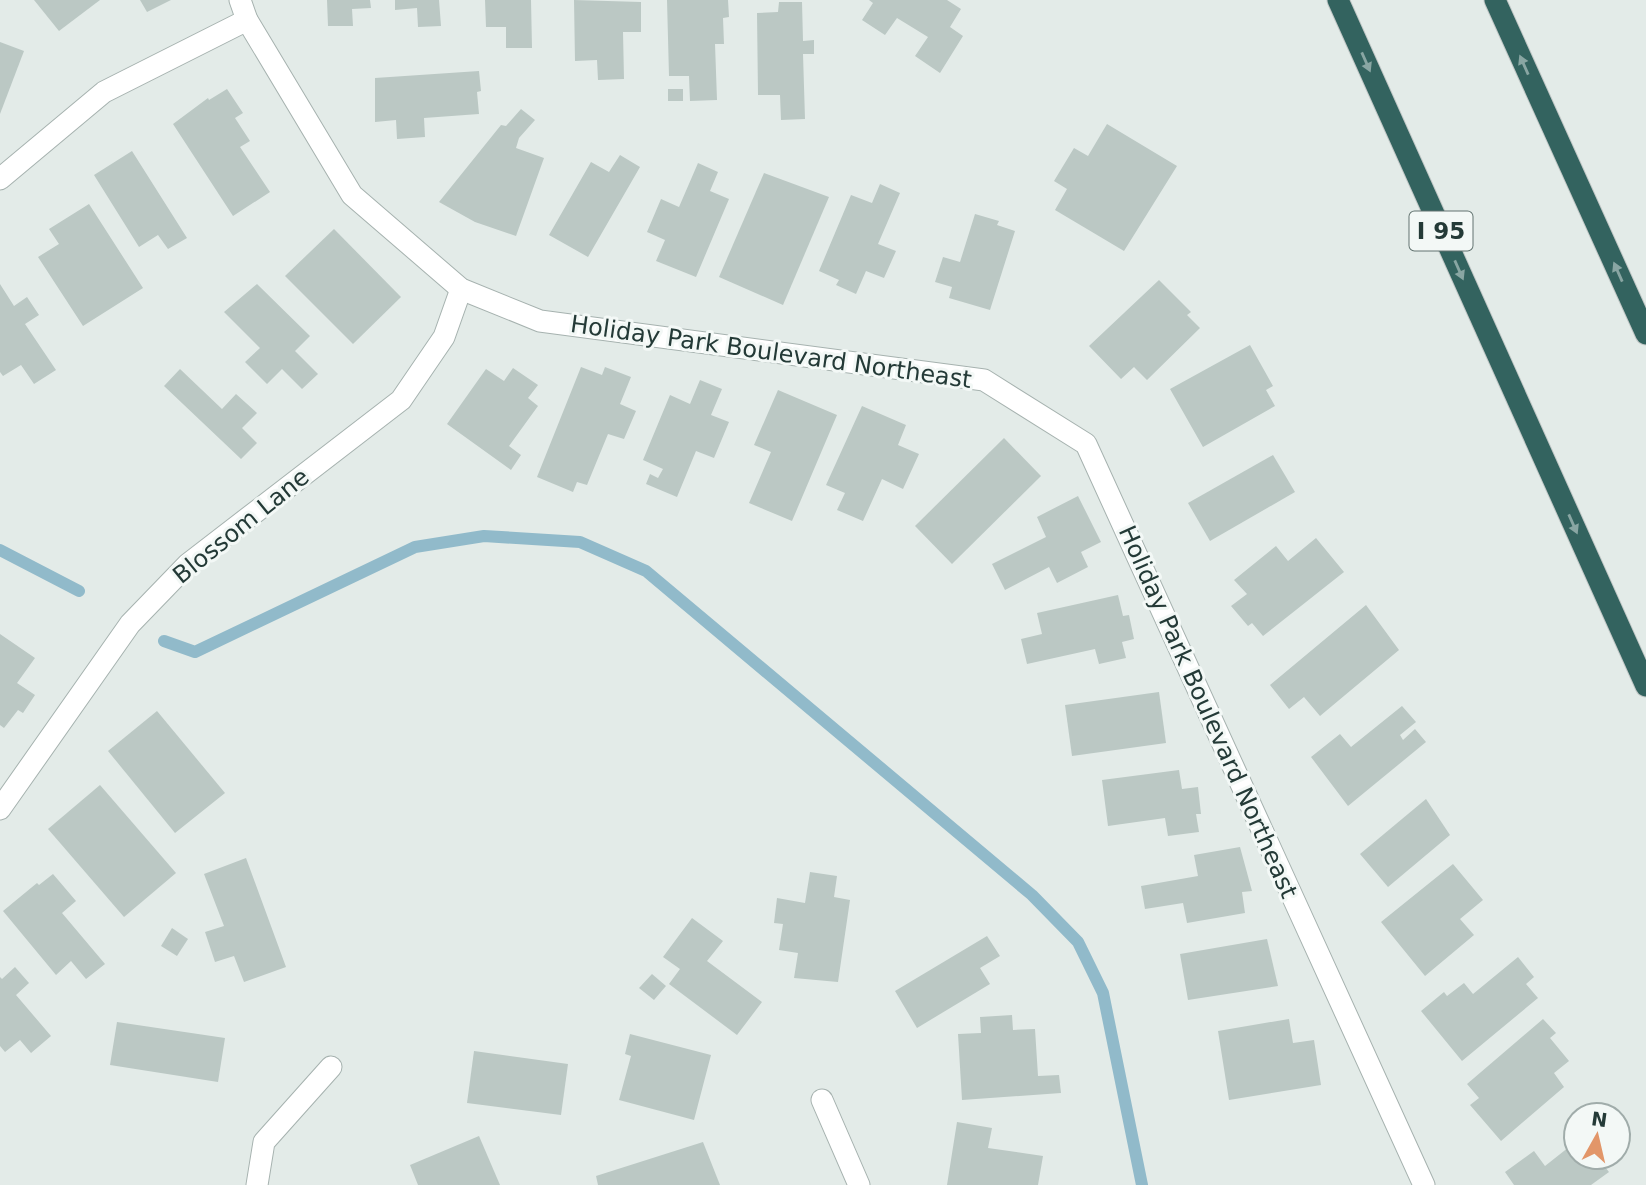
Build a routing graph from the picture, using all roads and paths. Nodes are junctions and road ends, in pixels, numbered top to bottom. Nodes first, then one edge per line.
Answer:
1 (1338, 0) edge
2 (1495, 0) edge
3 (243, 10) edge
4 (0, 179) edge
5 (461, 289) junction
6 (1646, 334) edge
7 (1646, 686) edge
8 (0, 808) edge
9 (331, 1068) dead end
10 (822, 1100) dead end
11 (257, 1185) edge
12 (859, 1185) edge
13 (1424, 1185) edge

1 -> 7 highway, I 95
6 -> 2 highway
3 - 4 street
3 - 5 street, Holiday Park Boulevard Northeast
5 - 8 street, Blossom Lane
5 - 13 street, Holiday Park Boulevard Northeast
9 - 11 street
10 - 12 street

